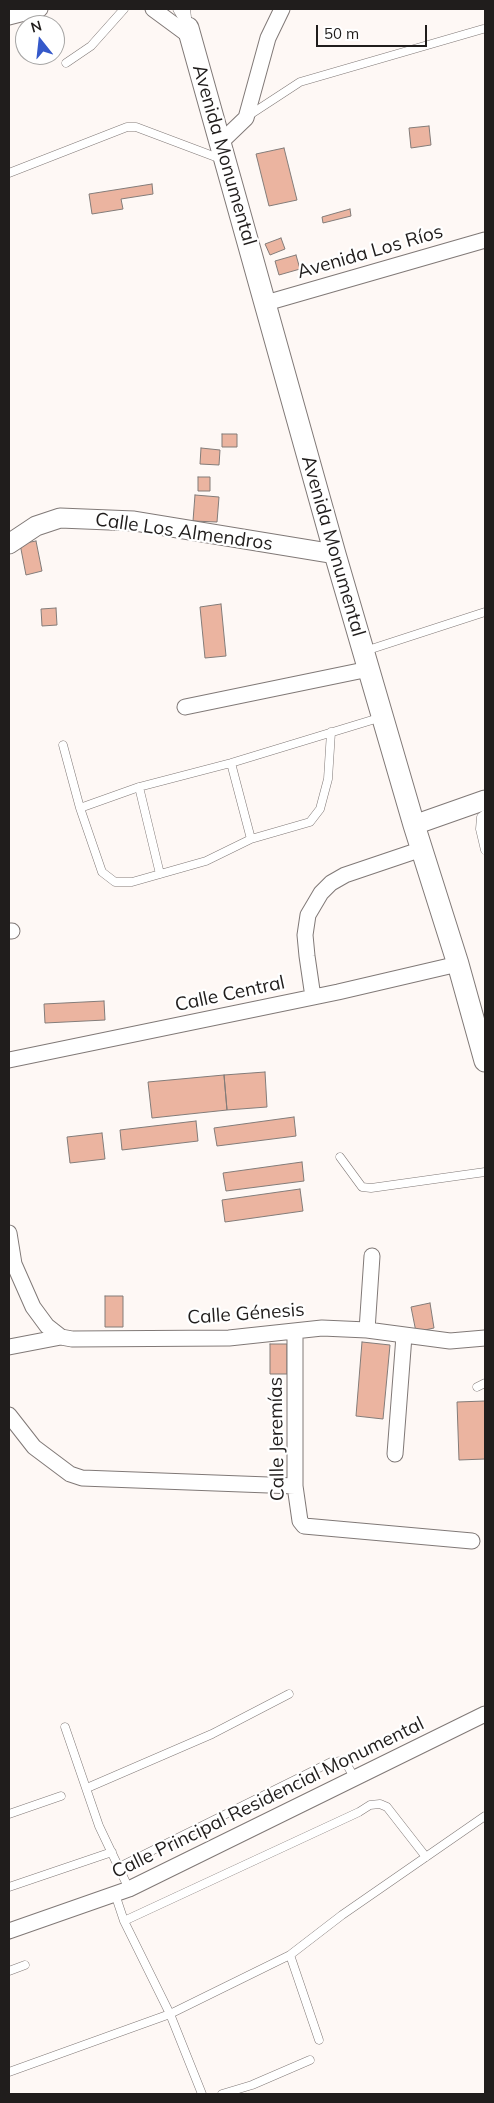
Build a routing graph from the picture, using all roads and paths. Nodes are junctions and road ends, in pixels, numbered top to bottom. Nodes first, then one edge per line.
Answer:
1 (40, 9) edge
2 (124, 9) edge
3 (153, 9) edge
4 (177, 9) edge
5 (282, 9) edge
6 (9, 17) edge
7 (189, 25) edge
8 (483, 30) dead end
9 (66, 63) dead end
10 (246, 118) junction
11 (223, 152) junction
12 (9, 173) edge
13 (485, 240) edge
14 (266, 303) junction
15 (9, 544) edge
16 (335, 554) junction
17 (485, 612) edge
18 (366, 660) junction
19 (185, 707) dead end
20 (382, 716) junction
21 (331, 732) junction
22 (64, 745) dead end
23 (231, 763) junction
24 (139, 787) junction
25 (485, 800) edge
26 (80, 808) junction
27 (485, 814) edge
28 (414, 825) junction
29 (251, 839) junction
30 (422, 849) junction
31 (485, 850) edge
32 (160, 874) junction
33 (458, 964) junction
34 (313, 997) junction
35 (9, 1060) edge
36 (485, 1061) edge
37 (340, 1157) dead end
38 (485, 1172) edge
39 (9, 1233) edge
40 (372, 1256) dead end
41 (367, 1330) junction
42 (295, 1332) junction
43 (404, 1336) junction
44 (61, 1337) junction
45 (485, 1338) edge
46 (9, 1347) edge
47 (485, 1383) edge
48 (477, 1387) dead end
49 (9, 1415) edge
50 (395, 1454) dead end
51 (295, 1486) junction
52 (472, 1541) dead end
53 (289, 1694) dead end
54 (485, 1714) edge
55 (65, 1727) dead end
56 (355, 1779) junction
57 (87, 1788) junction
58 (61, 1796) dead end
59 (9, 1814) edge
60 (485, 1816) edge
61 (112, 1852) junction
62 (426, 1857) junction
63 (119, 1867) junction
64 (9, 1888) edge
65 (122, 1892) junction
66 (124, 1921) junction
67 (9, 1931) edge
68 (290, 1956) junction
69 (25, 1966) dead end
70 (9, 1971) edge
71 (170, 2014) junction
72 (320, 2040) dead end
73 (310, 2060) dead end
74 (9, 2072) edge
75 (252, 2085) junction
76 (202, 2094) edge
77 (222, 2094) edge
78 (255, 2094) edge

1 - 6 street
2 - 9 lane
3 - 7 street
4 - 7 lane
5 - 10 street
7 - 11 main road, Avenida Monumental
8 - 10 lane
10 - 11 street
11 - 12 lane
11 - 14 main road, Avenida Monumental
13 - 14 street, Avenida Los Ríos
14 - 16 main road, Avenida Monumental
15 - 16 street, Calle Los Almendros
16 - 18 main road, Avenida Monumental
17 - 18 lane
18 - 19 street
18 - 20 main road, Avenida Monumental
20 - 21 lane
20 - 28 main road, Avenida Monumental
21 - 23 lane
21 - 29 lane
22 - 26 lane
23 - 24 lane
23 - 29 lane
24 - 26 lane
24 - 32 lane
25 - 28 street
26 - 32 lane
27 - 31 lane
28 - 30 main road, Avenida Monumental
29 - 32 lane
30 - 33 main road, Avenida Monumental
30 - 34 street
33 - 34 street, Calle Central
33 - 36 main road, Avenida Monumental
34 - 35 street, Calle Central
37 - 38 lane
39 - 44 street
40 - 41 street
41 - 42 street, Calle Génesis
41 - 43 street, Calle Génesis
42 - 44 street, Calle Génesis
42 - 51 street, Calle Jeremías
43 - 45 street, Calle Génesis
43 - 50 street
44 - 46 street, Calle Génesis
47 - 48 lane
49 - 51 street
51 - 52 street, Calle Jeremías
53 - 57 lane
54 - 56 street, Calle Principal Residencial Monumental
55 - 57 lane
56 - 63 lane
56 - 65 street, Calle Principal Residencial Monumental
57 - 61 lane
58 - 59 lane
60 - 62 lane
61 - 63 lane
61 - 64 lane
62 - 66 lane
62 - 68 lane
63 - 65 lane
65 - 66 lane
65 - 67 street, Calle Principal Residencial Monumental
66 - 71 lane
68 - 71 lane
68 - 72 lane
69 - 70 lane
71 - 74 lane
71 - 76 lane
73 - 75 lane
75 - 77 lane
75 - 78 lane

